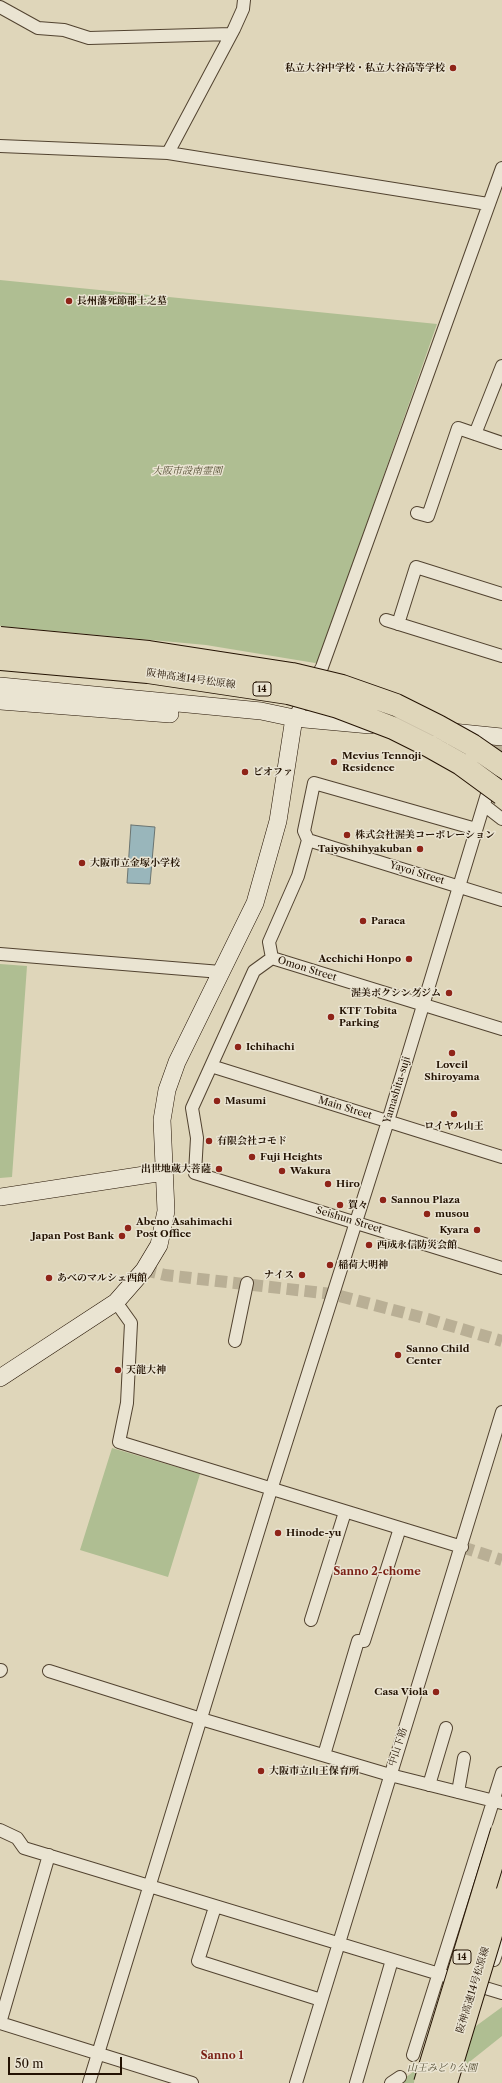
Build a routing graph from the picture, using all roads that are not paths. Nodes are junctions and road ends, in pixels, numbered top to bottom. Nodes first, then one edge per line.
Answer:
1 (244, 0) edge
2 (0, 6) edge
3 (231, 34) junction
4 (0, 146) edge
5 (168, 153) junction
6 (502, 168) edge
7 (488, 204) junction
8 (502, 366) edge
9 (475, 434) junction
10 (502, 443) edge
11 (417, 513) dead end
12 (502, 594) edge
13 (0, 638) edge
14 (502, 656) edge
15 (0, 659) edge
16 (0, 686) edge
17 (0, 701) edge
18 (294, 718) junction
19 (502, 737) edge
20 (500, 761) edge
21 (494, 795) edge
22 (502, 819) edge
23 (476, 830) junction
24 (308, 840) junction
25 (459, 886) junction
26 (502, 900) edge
27 (0, 954) edge
28 (272, 958) junction
29 (221, 972) junction
30 (422, 1005) junction
31 (502, 1029) edge
32 (211, 1066) junction
33 (388, 1121) junction
34 (502, 1157) edge
35 (164, 1172) junction
36 (0, 1197) edge
37 (356, 1222) junction
38 (502, 1268) edge
39 (247, 1283) dead end
40 (116, 1302) junction
41 (235, 1341) dead end
42 (0, 1378) edge
43 (502, 1412) edge
44 (271, 1490) junction
45 (345, 1512) junction
46 (400, 1528) junction
47 (462, 1547) junction
48 (311, 1620) dead end
49 (49, 1671) dead end
50 (200, 1719) junction
51 (446, 1728) dead end
52 (324, 1754) junction
53 (464, 1758) dead end
54 (502, 1773) edge
55 (390, 1775) junction
56 (429, 1784) junction
57 (458, 1792) junction
58 (497, 1802) edge
59 (0, 1830) edge
60 (502, 1831) edge
61 (49, 1855) junction
62 (150, 1885) junction
63 (502, 1898) edge
64 (215, 1906) junction
65 (502, 1937) edge
66 (337, 1943) junction
67 (392, 1960) junction
68 (438, 1973) junction
69 (485, 1988) junction
70 (502, 1993) edge
71 (321, 2000) junction
72 (98, 2053) junction
73 (414, 2055) dead end
74 (89, 2083) edge
75 (192, 2083) edge
76 (296, 2083) edge
77 (356, 2083) edge
78 (425, 2083) edge
79 (446, 2083) edge

1 - 3 street
2 - 3 street
3 - 5 street
4 - 5 street
5 - 7 street
6 - 7 street
7 - 18 street
8 - 9 street
9 - 10 street
9 - 11 street
12 - 14 street
13 - 20 highway, 阪神高速14号松原線 / 14, bridge
15 - 21 highway, 阪神高速14号松原線 / 14, bridge
16 - 18 street
17 - 18 street
18 - 19 street
18 - 29 street
20 - 21 street, Yamashita-suji
21 - 22 street
21 - 23 street, Yamashita-suji
23 - 24 street
23 - 25 street, Yamashita-suji
24 - 25 street, Yayoi Street
24 - 28 street
25 - 26 street, Yayoi Street
25 - 30 street, Yamashita-suji
27 - 29 street
28 - 30 street, Omon Street
28 - 32 street
29 - 35 street
30 - 31 street, Omon Street
30 - 33 street, Yamashita-suji
32 - 33 street, Main Street
32 - 37 street, Seishun Street
33 - 34 street, Main Street
33 - 37 street, Yamashita-suji
35 - 36 street
35 - 40 street
37 - 38 street, Seishun Street
37 - 44 street, Yamashita-suji
39 - 41 street
40 - 42 street
40 - 44 street
43 - 47 street, 中山下筋
44 - 45 street
44 - 50 street, Yamashita-suji
45 - 46 street
45 - 48 street
46 - 47 street
46 - 52 street
47 - 55 street, 中山下筋
49 - 50 street
50 - 52 street
50 - 62 street, Yamashita-suji
51 - 56 street
52 - 55 street
53 - 57 street
54 - 58 street
55 - 56 street
55 - 66 street, 中山下筋
56 - 57 street
57 - 58 street
58 - 68 street
59 - 61 street
60 - 78 highway, 阪神高速14号松原線 / 14, bridge
61 - 62 street
61 - 72 street
62 - 64 street
62 - 72 street, Yamashita-suji
63 - 79 highway, 阪神高速14号松原線 / 14, bridge
64 - 66 street
64 - 71 street
65 - 69 street
66 - 67 street
66 - 71 street, 中山下筋
67 - 68 street
67 - 77 street
68 - 69 street
68 - 73 street
69 - 70 street
71 - 76 street, 中山下筋
72 - 74 street, Yamashita-suji
72 - 75 street

